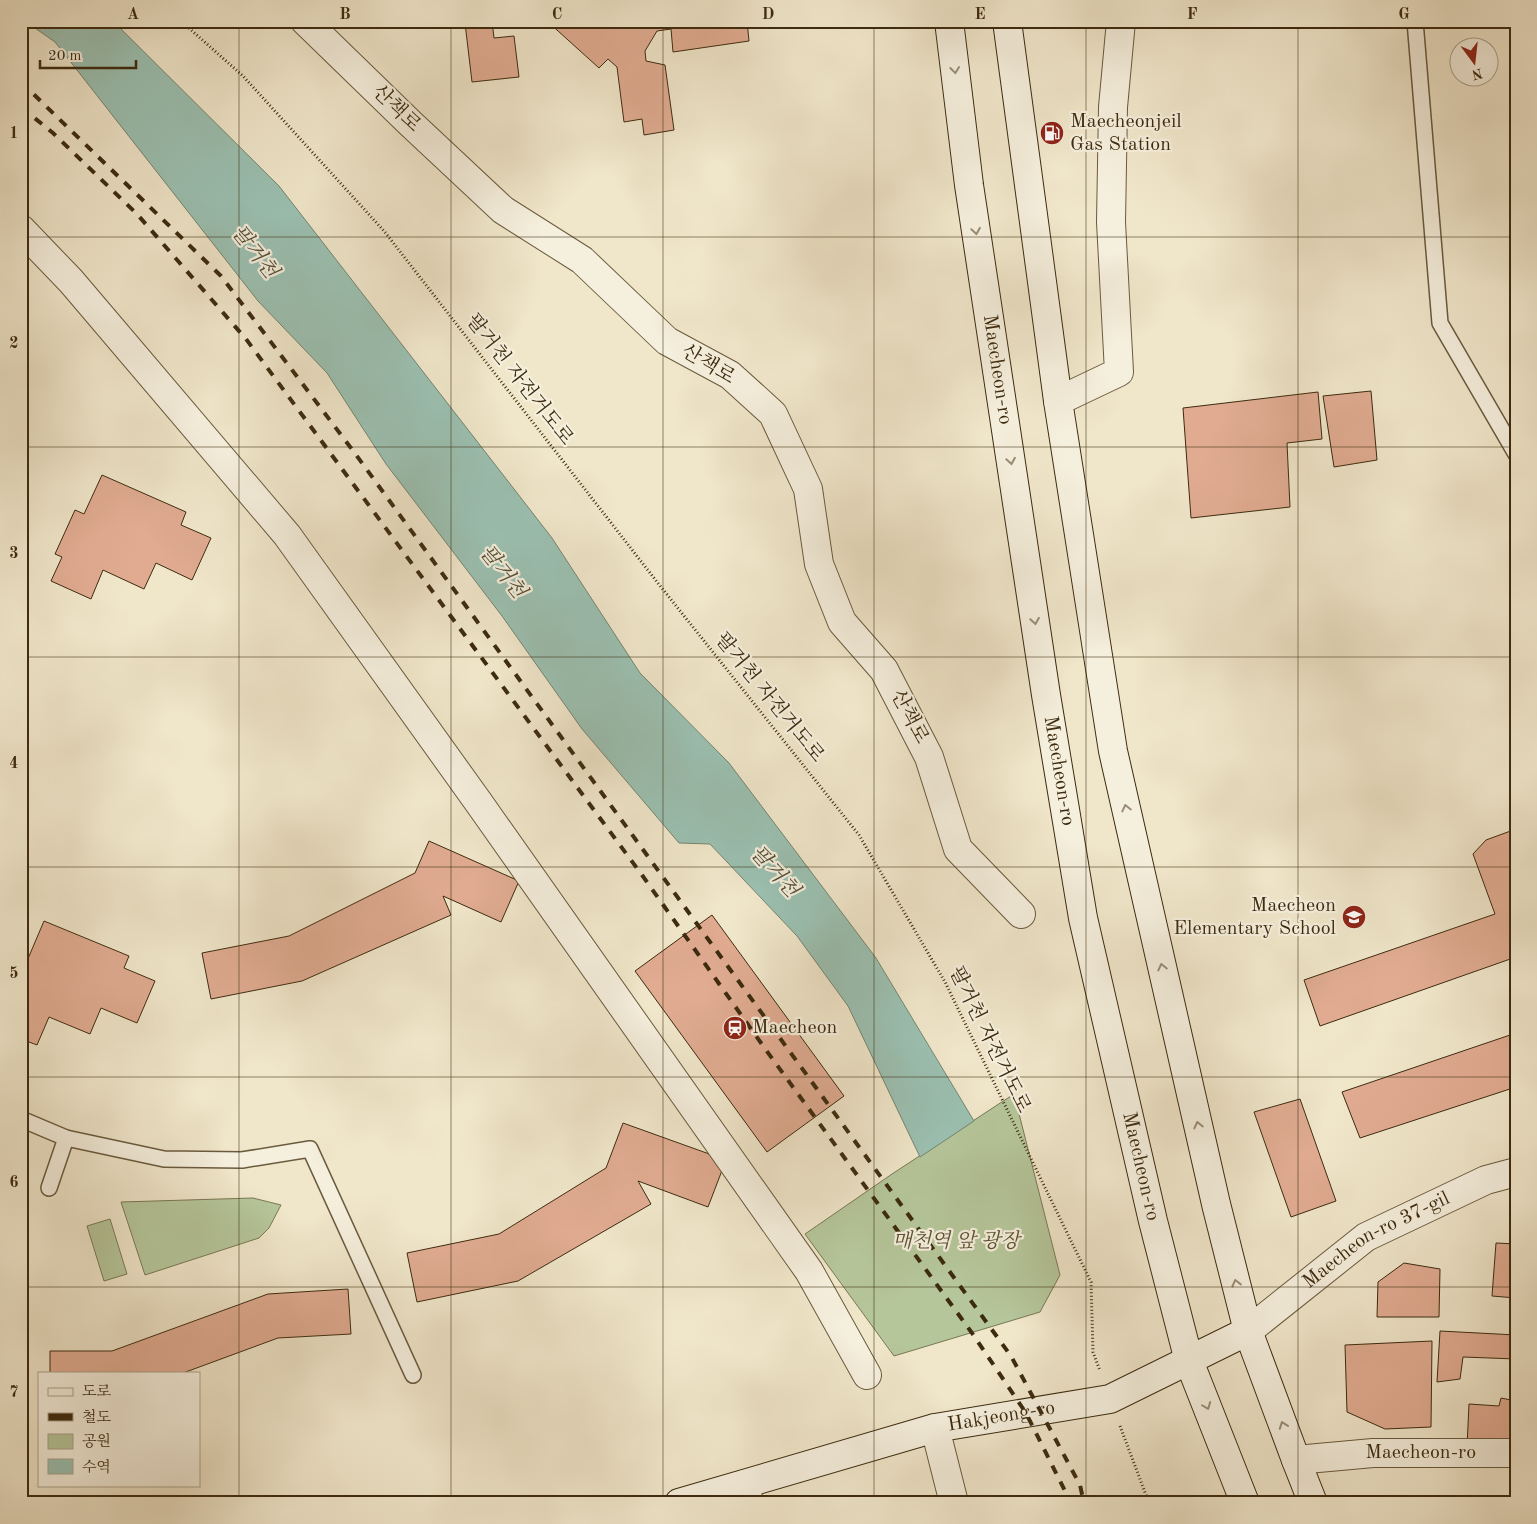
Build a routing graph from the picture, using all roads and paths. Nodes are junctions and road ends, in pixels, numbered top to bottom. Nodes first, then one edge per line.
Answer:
1 (181, 21) edge
2 (305, 21) edge
3 (949, 21) edge
4 (1007, 21) edge
5 (1121, 21) edge
6 (1415, 21) edge
7 (21, 229) edge
8 (1058, 401) junction
9 (1516, 454) edge
10 (1020, 914) dead end
11 (21, 1119) edge
12 (66, 1138) junction
13 (1516, 1172) edge
14 (49, 1188) dead end
15 (1248, 1330) junction
16 (1190, 1360) junction
17 (413, 1375) dead end
18 (867, 1375) dead end
19 (1110, 1399) junction
20 (934, 1428) junction
21 (1516, 1453) edge
22 (1296, 1460) junction
23 (747, 1493) edge
24 (679, 1503) edge
25 (954, 1503) edge
26 (1149, 1503) edge
27 (1245, 1503) edge
28 (1314, 1503) edge

1 - 19 path, 팔거천 자전거도로
2 - 10 main road, 산책로
3 -> 16 main road, Maecheon-ro
4 - 8 main road
5 - 8 main road
6 - 9 lane
7 - 18 main road
15 -> 8 main road
11 - 12 lane
12 - 14 lane
12 - 17 lane
13 - 15 main road, Maecheon-ro 37-gil
15 - 16 main road, Hakjeong-ro
22 -> 15 main road
16 - 19 main road, Hakjeong-ro
16 -> 27 main road, Maecheon-ro
19 - 20 main road, Hakjeong-ro
19 - 26 path, 팔거천 자전거도로
20 - 23 main road, Hakjeong-ro
20 - 25 main road
21 - 22 main road, Maecheon-ro
22 - 28 main road
23 - 24 main road, Hakjeong-ro

